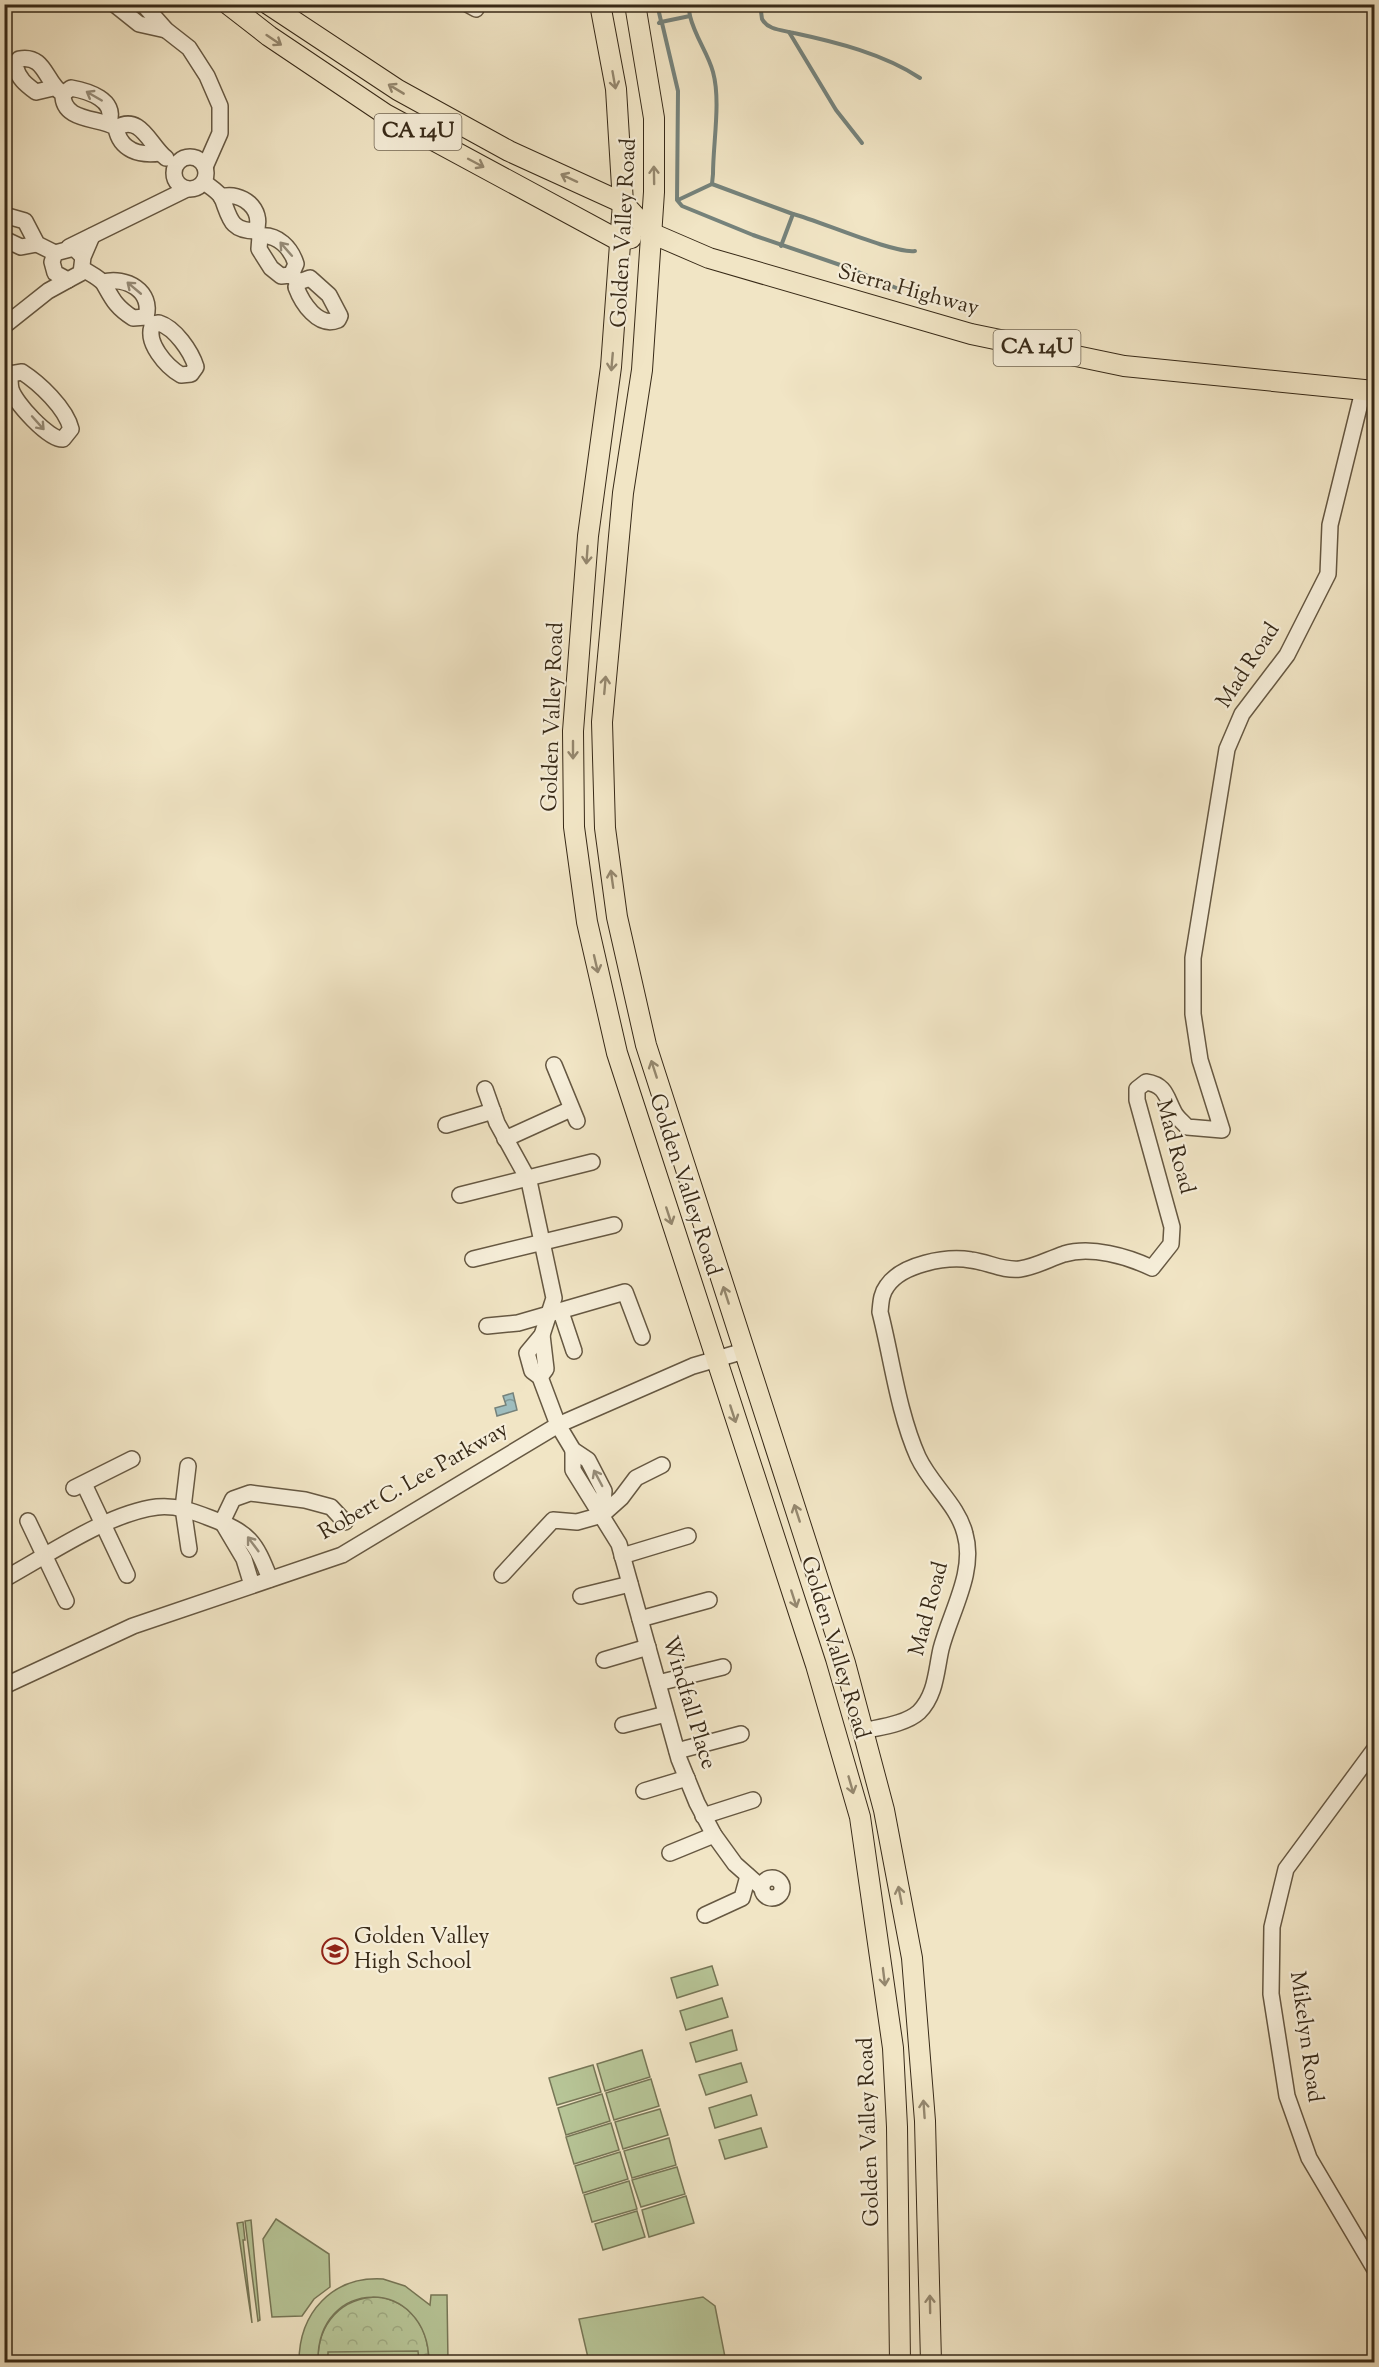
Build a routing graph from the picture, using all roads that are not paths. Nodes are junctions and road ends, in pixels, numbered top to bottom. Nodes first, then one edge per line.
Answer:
1 (114, 4) edge
2 (143, 4) edge
3 (228, 4) edge
4 (268, 4) edge
5 (600, 4) edge
6 (635, 4) edge
7 (166, 30) junction
8 (113, 125) junction
9 (160, 153) junction
10 (200, 169) junction
11 (175, 170) junction
12 (187, 189) junction
13 (222, 197) junction
14 (158, 201) junction
15 (623, 203) junction
16 (4, 215) edge
17 (258, 233) junction
18 (651, 233) junction
19 (92, 236) junction
20 (4, 239) edge
21 (620, 241) junction
22 (38, 244) junction
23 (62, 250) junction
24 (83, 263) junction
25 (61, 277) junction
26 (103, 282) junction
27 (4, 326) edge
28 (7, 372) edge
29 (1369, 391) edge
30 (554, 1065) dead end
31 (485, 1089) dead end
32 (493, 1112) junction
33 (446, 1125) dead end
34 (505, 1139) junction
35 (592, 1162) dead end
36 (527, 1177) junction
37 (460, 1195) dead end
38 (614, 1225) dead end
39 (545, 1243) junction
40 (473, 1259) dead end
41 (555, 1314) junction
42 (487, 1326) dead end
43 (642, 1337) dead end
44 (574, 1351) dead end
45 (744, 1351) junction
46 (714, 1358) junction
47 (558, 1425) junction
48 (132, 1459) dead end
49 (662, 1464) dead end
50 (188, 1466) dead end
51 (183, 1508) junction
52 (602, 1515) junction
53 (28, 1521) dead end
54 (222, 1522) junction
55 (345, 1522) dead end
56 (102, 1525) junction
57 (688, 1536) dead end
58 (189, 1549) dead end
59 (622, 1556) junction
60 (45, 1557) junction
61 (127, 1575) dead end
62 (502, 1575) dead end
63 (4, 1579) edge
64 (270, 1579) junction
65 (630, 1584) junction
66 (252, 1585) junction
67 (581, 1596) dead end
68 (709, 1600) dead end
69 (66, 1601) dead end
70 (640, 1619) junction
71 (648, 1647) junction
72 (604, 1660) dead end
73 (723, 1667) dead end
74 (658, 1683) junction
75 (4, 1686) edge
76 (666, 1714) junction
77 (622, 1725) dead end
78 (863, 1731) junction
79 (741, 1734) dead end
80 (1374, 1750) edge
81 (677, 1751) junction
82 (687, 1778) junction
83 (644, 1791) dead end
84 (753, 1800) dead end
85 (703, 1816) junction
86 (714, 1835) junction
87 (670, 1853) dead end
88 (748, 1876) junction
89 (761, 1887) dead end
90 (705, 1915) dead end
91 (1374, 2268) edge
92 (900, 2362) edge
93 (931, 2362) edge

1 - 7 street
2 - 7 street
3 -> 21 main road, CA 14U
15 -> 4 main road, Sierra Highway / CA 14U
5 -> 15 main road, Golden Valley Road
18 -> 6 main road, Golden Valley Road
7 - 10 street
8 -> 8 street
8 - 9 street
8 - 9 street
9 - 11 street
10 - 11 street
10 - 12 street
10 - 13 street
11 - 12 street
11 - 14 street
12 - 14 street
13 - 17 street
13 - 17 street
14 - 19 street
15 - 18 main road, Sierra Highway / CA 14U
15 - 21 main road, Golden Valley Road
16 - 22 street
17 -> 17 street
18 - 21 main road
18 - 29 main road, Sierra Highway / CA 14U
45 -> 18 main road, Golden Valley Road
19 - 23 street
19 - 24 street
20 - 22 street
21 -> 46 main road, Golden Valley Road
22 - 23 street
23 - 24 street
23 - 25 street
24 - 25 street
24 - 26 street
25 - 27 street
26 -> 26 street
28 -> 28 street
29 - 78 street, Mad Road
30 - 34 street
31 - 32 street
32 - 33 street
32 - 34 street
34 - 36 street
35 - 36 street
36 - 37 street
36 - 39 street
38 - 39 street
39 - 40 street
39 - 41 street
41 - 42 street
41 - 43 street
41 - 44 street
41 - 47 street
45 - 46 street, Robert C. Lee Parkway
78 -> 45 main road, Golden Valley Road
46 - 47 street, Robert C. Lee Parkway
46 -> 92 main road, Golden Valley Road
47 - 52 street
47 - 64 street, Robert C. Lee Parkway
48 - 56 street
49 - 52 street
50 - 51 street
51 - 54 street
51 - 56 street
51 - 58 street
52 - 59 street, Windfall Place
52 - 62 street
53 - 60 street
54 - 55 street
64 -> 54 street
54 - 66 street
56 - 60 street
56 - 61 street
57 - 59 street
59 - 65 street, Windfall Place
60 - 63 street
60 - 69 street
64 - 66 street, Robert C. Lee Parkway
65 - 67 street
65 - 70 street, Windfall Place
66 - 75 street, Robert C. Lee Parkway
68 - 70 street
70 - 71 street, Windfall Place
71 - 72 street
71 - 74 street, Windfall Place
73 - 74 street
74 - 76 street, Windfall Place
76 - 77 street
76 - 81 street, Windfall Place
93 -> 78 main road, Golden Valley Road
79 - 81 street
80 - 91 street, Mikelyn Road
81 - 82 street, Windfall Place
82 - 83 street
82 - 85 street, Windfall Place
84 - 85 street
85 - 86 street, Windfall Place
86 - 87 street
86 - 88 street, Windfall Place
88 - 89 street, Windfall Place
88 - 90 street

